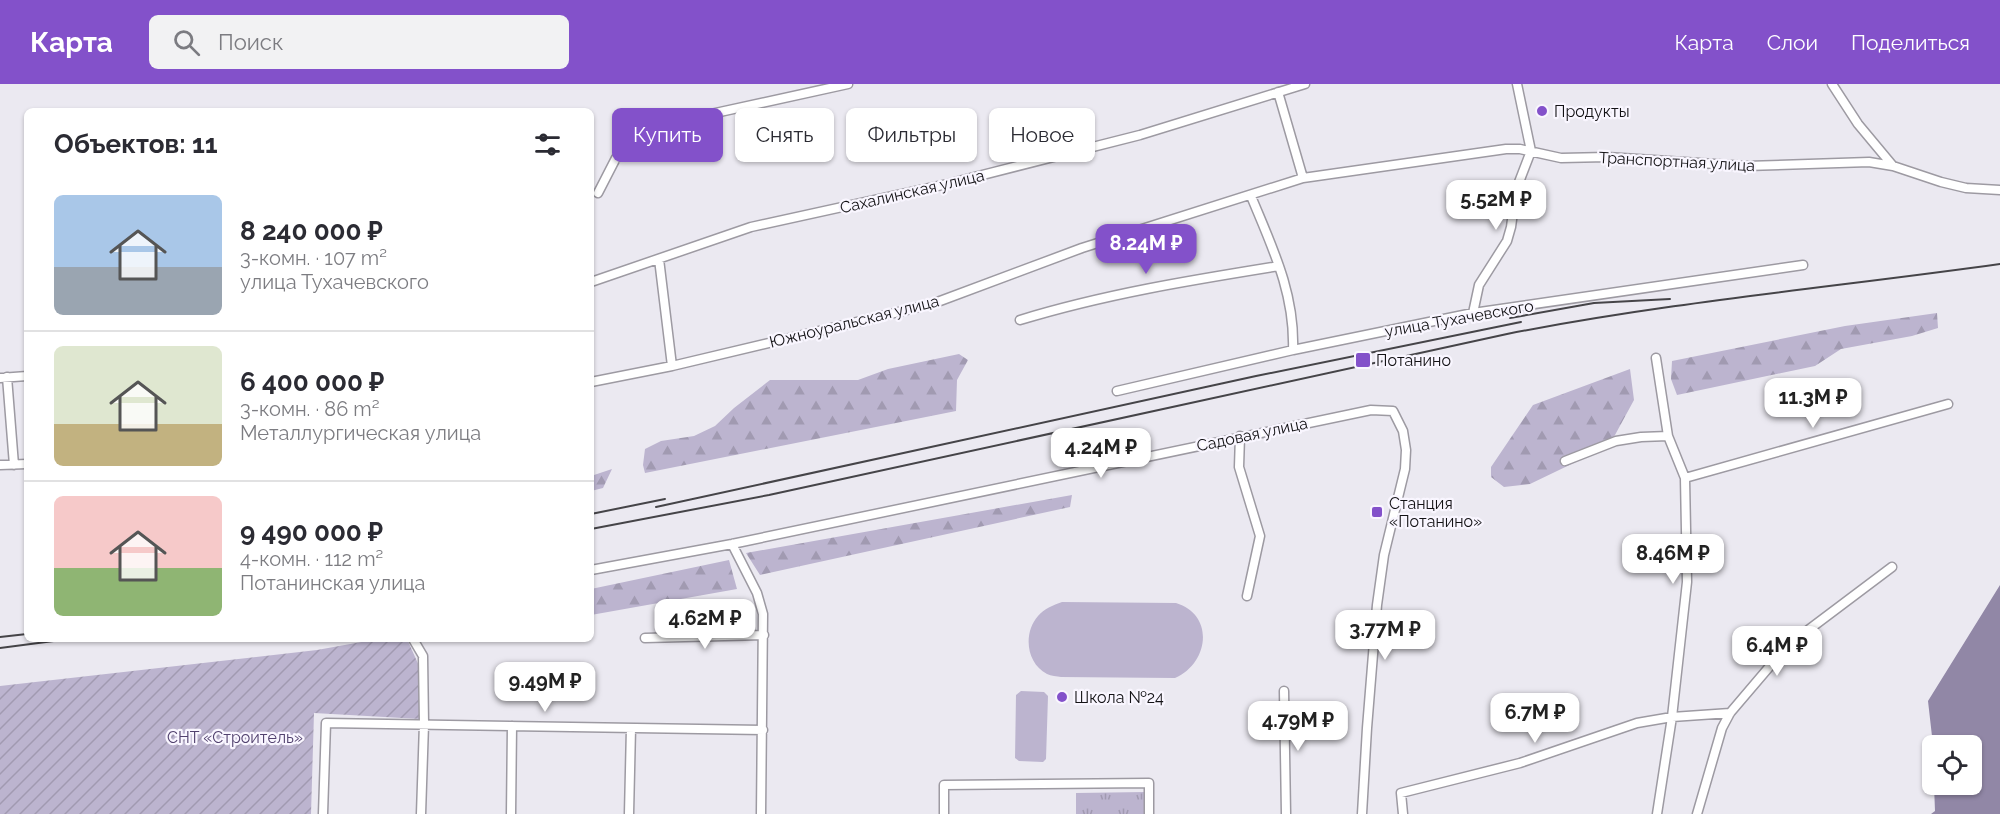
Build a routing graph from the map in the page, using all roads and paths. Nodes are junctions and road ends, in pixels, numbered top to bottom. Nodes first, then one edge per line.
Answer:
1 (848, 84) edge
2 (1305, 84) edge
3 (1517, 84) edge
4 (1832, 84) edge
5 (1278, 92) junction
6 (1531, 151) junction
7 (1893, 166) junction
8 (1303, 178) junction
9 (2000, 190) edge
10 (598, 193) dead end
11 (1251, 196) junction
12 (659, 259) junction
13 (1803, 265) dead end
14 (1279, 266) junction
15 (594, 281) edge
16 (1473, 313) junction
17 (1020, 320) dead end
18 (1293, 350) junction
19 (1656, 358) dead end
20 (672, 366) junction
21 (24, 376) edge
22 (4, 378) edge
23 (594, 381) edge
24 (1118, 390) dead end
25 (1948, 404) dead end
26 (1240, 436) junction
27 (1668, 436) junction
28 (1565, 460) dead end
29 (24, 464) edge
30 (0, 465) edge
31 (14, 465) junction
32 (1685, 478) junction
33 (732, 543) junction
34 (1892, 567) dead end
35 (594, 569) edge
36 (1247, 596) dead end
37 (764, 635) junction
38 (645, 638) dead end
39 (415, 642) edge
40 (1284, 691) dead end
41 (1730, 713) junction
42 (1672, 717) junction
43 (424, 724) junction
44 (512, 726) junction
45 (631, 728) junction
46 (763, 730) junction
47 (322, 814) edge
48 (421, 814) edge
49 (511, 814) edge
50 (629, 814) edge
51 (761, 814) edge
52 (944, 814) edge
53 (1149, 814) edge
54 (1286, 814) edge
55 (1362, 814) edge
56 (1402, 814) edge
57 (1657, 814) edge
58 (1697, 814) edge

1 - 10 street
2 - 5 street, Сахалинская улица
3 - 6 street
4 - 7 street
5 - 8 street
5 - 12 street, Сахалинская улица
6 - 7 street, Транспортная улица
6 - 8 street, Южноуральская улица
6 - 16 street
7 - 9 street, Транспортная улица
8 - 11 street, Южноуральская улица
11 - 14 street
11 - 20 street, Южноуральская улица
12 - 15 street, Сахалинская улица
12 - 20 street
13 - 16 street, улица Тухачевского
14 - 17 street
14 - 18 street
16 - 18 street, улица Тухачевского
18 - 24 street, улица Тухачевского
19 - 27 street
20 - 23 street, Южноуральская улица
21 - 22 street
22 - 31 street
25 - 32 street
26 - 33 street, Садовая улица
26 - 36 street
26 - 55 street, Садовая улица
27 - 28 street
27 - 32 street
29 - 31 street
30 - 31 street
32 - 42 street
33 - 35 street, Садовая улица
33 - 37 street
34 - 41 street
37 - 38 street
37 - 46 street
39 - 43 street
40 - 54 street
41 - 42 street
41 - 58 street
42 - 56 street
42 - 57 street
43 - 44 street
43 - 47 street
43 - 48 street
44 - 45 street
44 - 49 street
45 - 46 street
45 - 50 street
46 - 51 street
52 - 53 street

